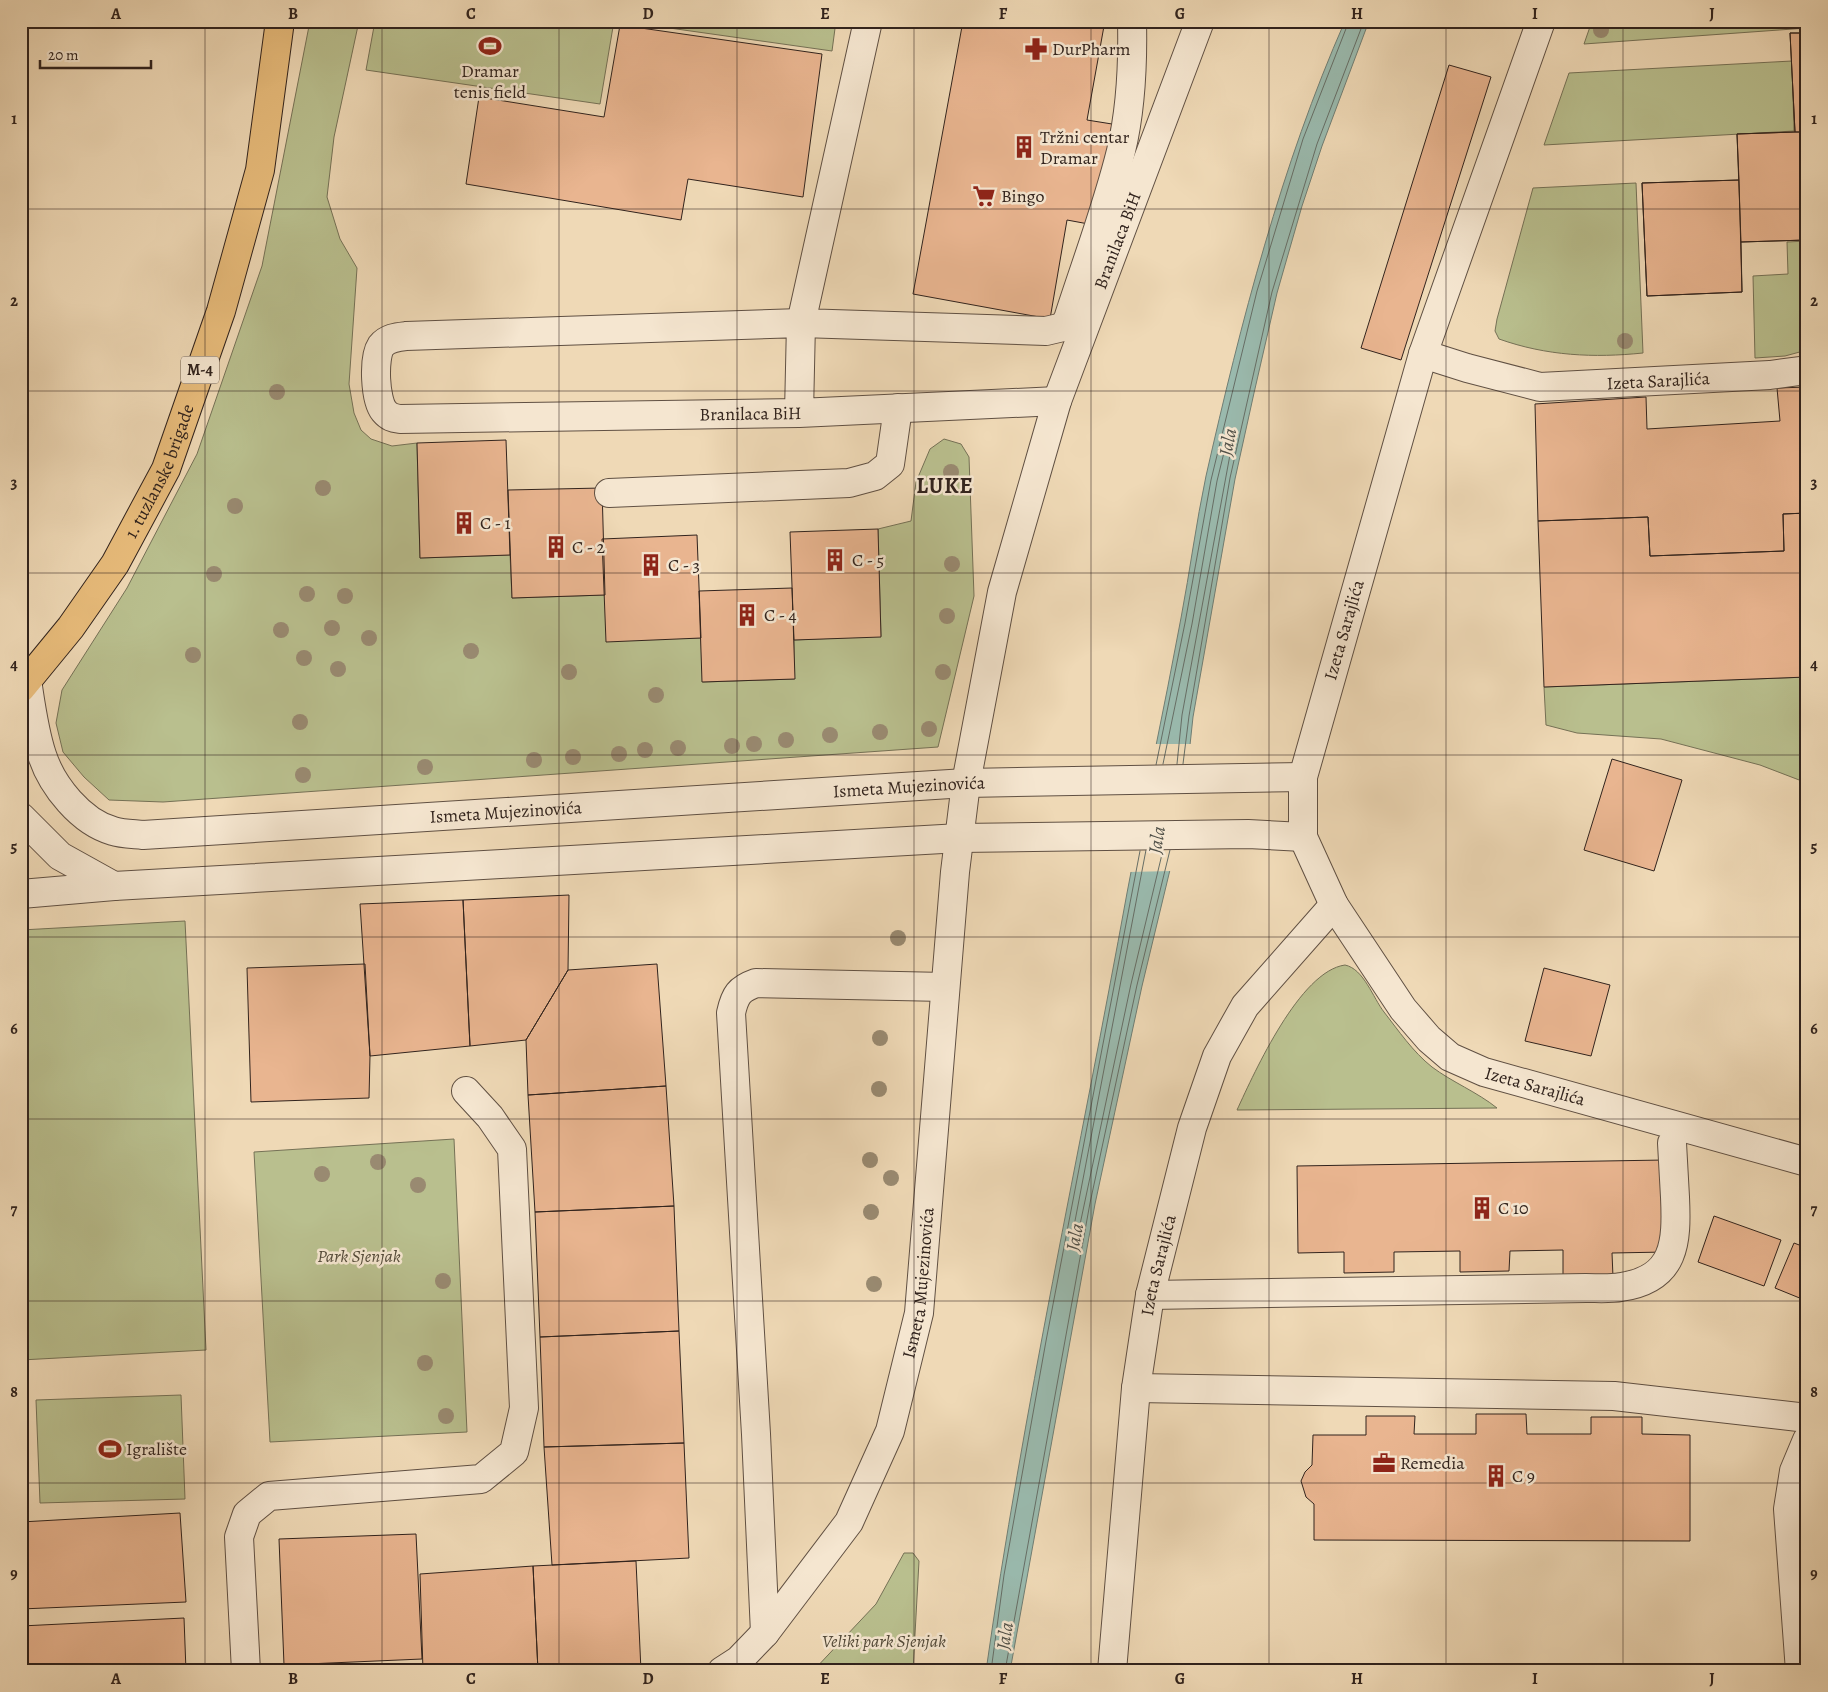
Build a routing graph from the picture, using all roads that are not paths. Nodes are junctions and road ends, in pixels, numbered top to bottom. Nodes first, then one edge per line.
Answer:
1 (280, 21) edge
2 (868, 21) edge
3 (1132, 21) edge
4 (1200, 21) edge
5 (1541, 21) edge
6 (801, 323) junction
7 (1423, 354) junction
8 (1807, 370) edge
9 (1057, 400) junction
10 (898, 408) junction
11 (799, 413) junction
12 (609, 493) dead end
13 (24, 684) edge
14 (1303, 777) junction
15 (966, 783) junction
16 (21, 817) edge
17 (1304, 837) junction
18 (960, 838) junction
19 (114, 886) junction
20 (21, 894) edge
21 (1334, 906) junction
22 (945, 987) junction
23 (466, 1091) dead end
24 (1672, 1143) dead end
25 (1807, 1162) edge
26 (1150, 1295) junction
27 (1136, 1388) junction
28 (1807, 1418) edge
29 (1807, 1440) edge
30 (764, 1633) junction
31 (246, 1671) edge
32 (722, 1671) edge
33 (1112, 1671) edge
34 (1800, 1671) edge

1 - 13 main road, 1. tuzlanske brigade / M-4
2 - 6 street
3 - 6 street
4 - 9 street, Branilaca BiH
5 - 7 street, Izeta Sarajlića
6 - 11 street, Branilaca BiH
6 - 11 street, Branilaca BiH
7 - 8 street, Izeta Sarajlića
7 - 14 street, Izeta Sarajlića
9 - 10 street
9 - 15 street, Branilaca BiH
10 - 11 street
10 - 12 street
13 - 15 street, Ismeta Mujezinovića
14 - 15 street, Ismeta Mujezinovića
14 - 17 street, Izeta Sarajlića
15 - 18 street, Branilaca BiH
16 - 19 street
17 - 18 street
17 - 21 street, Izeta Sarajlića
18 - 19 street
18 - 22 street, Ismeta Mujezinovića
19 - 20 street
21 - 25 street, Izeta Sarajlića
21 - 26 street, Izeta Sarajlića
22 - 30 street, Ismeta Mujezinovića
22 - 30 street
23 - 31 street
24 - 26 street
26 - 27 street, Izeta Sarajlića
27 - 28 street
27 - 33 street, Izeta Sarajlića
29 - 34 street
30 - 32 street, Ismeta Mujezinovića

